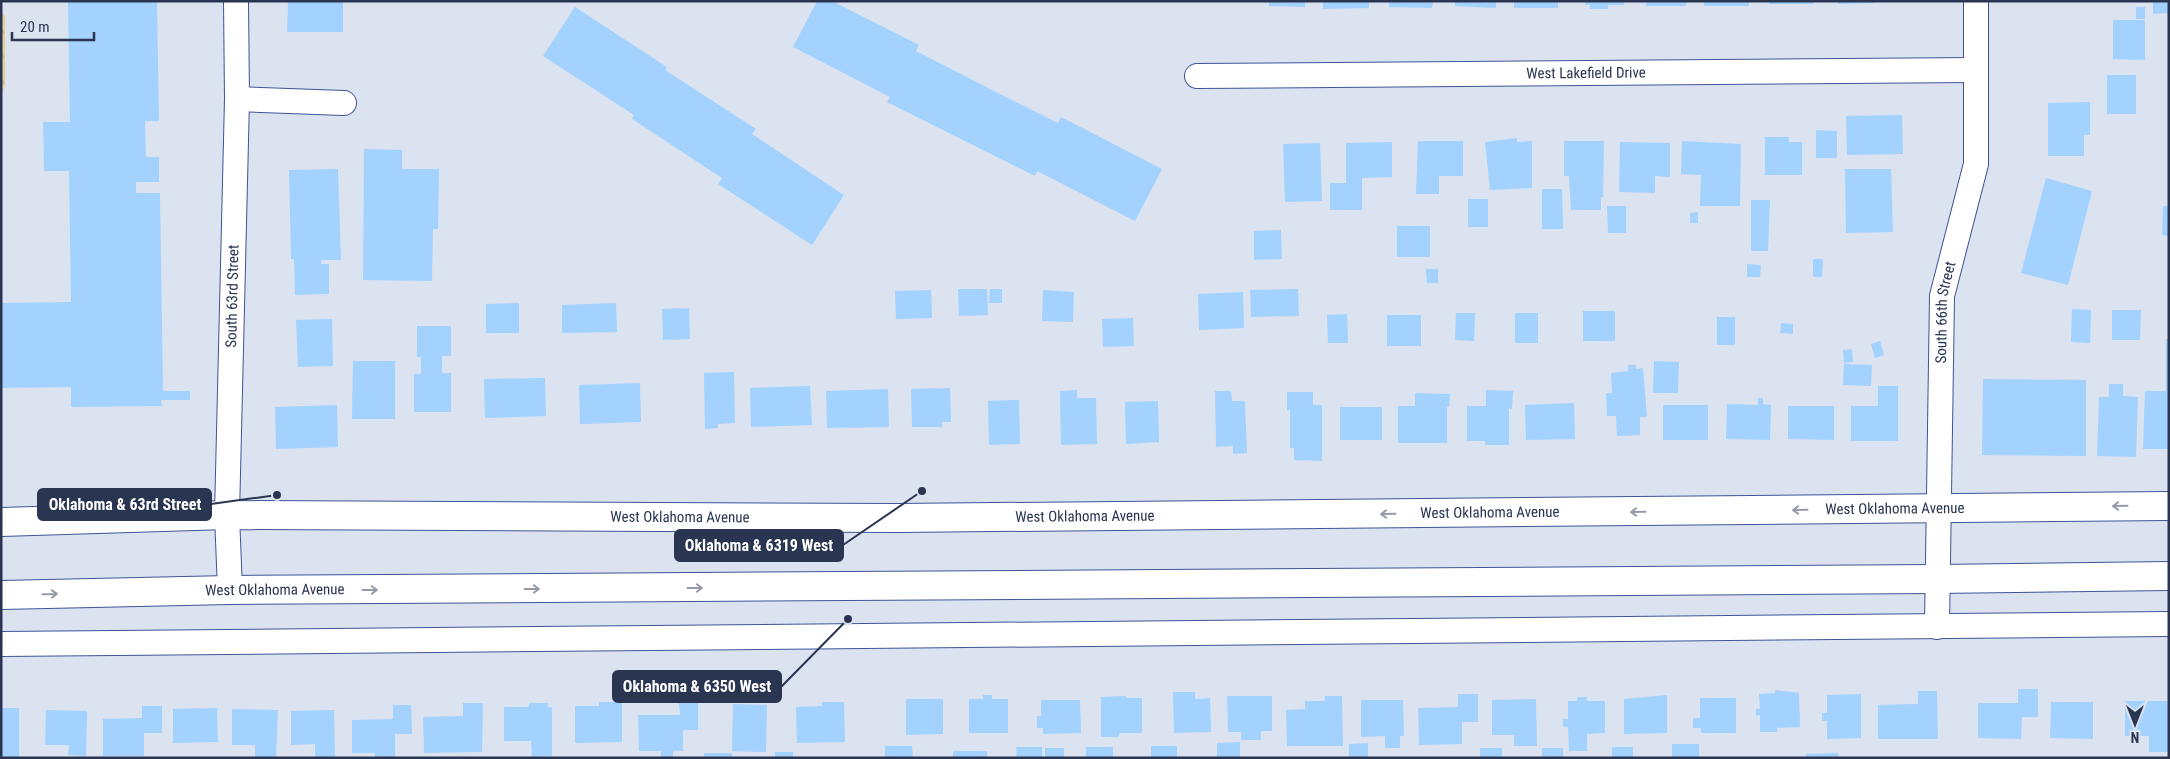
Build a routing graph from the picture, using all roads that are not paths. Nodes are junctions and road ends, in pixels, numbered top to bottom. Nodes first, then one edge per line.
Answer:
1 (236, 1) edge
2 (1976, 1) edge
3 (1974, 70) junction
4 (1197, 76) dead end
5 (236, 99) junction
6 (344, 103) dead end
7 (2169, 506) edge
8 (1938, 509) junction
9 (227, 515) junction
10 (1, 522) edge
11 (2169, 576) edge
12 (1937, 579) junction
13 (230, 590) junction
14 (1, 594) edge
15 (2169, 624) edge
16 (1937, 627) junction
17 (1, 644) edge

1 - 5 street, South 63rd Street
2 - 3 street, South 66th Street
3 - 4 street, West Lakefield Drive
3 - 8 street, South 66th Street
5 - 6 street
5 - 9 street, South 63rd Street
7 -> 8 main road, West Oklahoma Avenue
8 -> 9 main road, West Oklahoma Avenue
8 - 12 street, South 66th Street
9 - 10 main road, West Oklahoma Avenue
9 - 13 street, South 63rd Street
11 - 12 main road, West Oklahoma Avenue
13 -> 12 main road, West Oklahoma Avenue
12 - 16 street, South 66th Street
14 -> 13 main road, West Oklahoma Avenue
15 - 16 street
16 - 17 street

